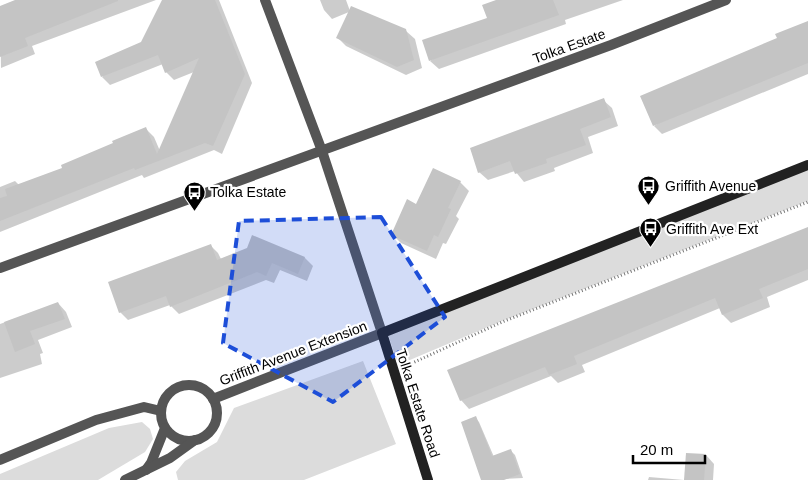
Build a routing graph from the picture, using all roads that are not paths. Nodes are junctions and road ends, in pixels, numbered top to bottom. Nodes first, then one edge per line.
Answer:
1 (265, 0) edge
2 (726, 0) edge
3 (322, 151) junction
4 (808, 165) edge
5 (0, 268) edge
6 (382, 333) junction
7 (213, 399) junction
8 (161, 411) junction
9 (166, 428) junction
10 (195, 440) junction
11 (0, 460) edge
12 (145, 471) junction
13 (125, 480) edge
14 (428, 480) edge

1 - 3 street
2 - 3 street, Tolka Estate
3 - 5 street, Tolka Estate
3 - 6 street
4 - 6 main road
6 - 7 street, Griffith Avenue Extension
6 - 14 main road, Tolka Estate Road
7 - 8 street, Griffith Avenue Extension
7 - 10 street, Griffith Avenue Extension
8 - 9 street
8 - 11 street
9 - 10 street
9 - 12 street
10 - 12 street
12 - 13 street

